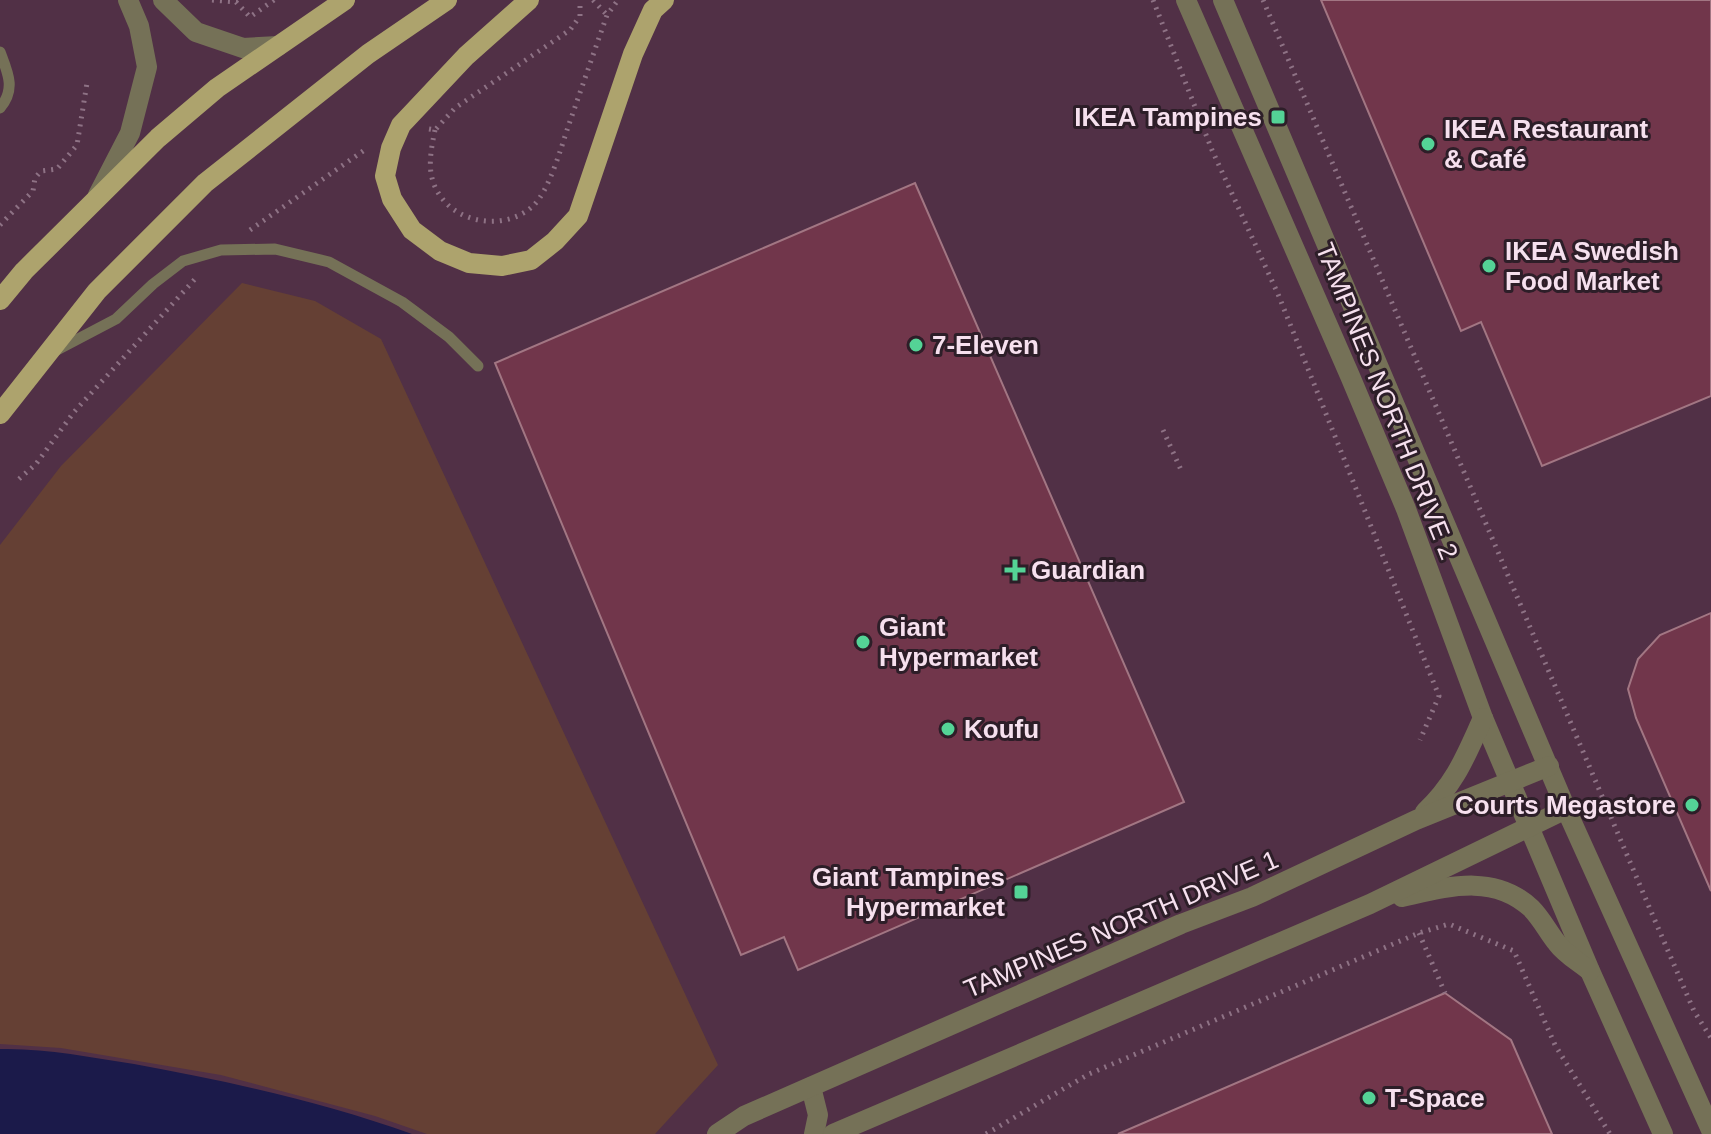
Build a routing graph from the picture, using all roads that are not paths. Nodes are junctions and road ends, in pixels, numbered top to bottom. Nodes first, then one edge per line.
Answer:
1 (128, 0) edge
2 (163, 0) edge
3 (345, 0) edge
4 (447, 0) edge
5 (529, 0) edge
6 (664, 0) edge
7 (1186, 0) edge
8 (1223, 0) edge
9 (278, 46) junction
10 (0, 52) edge
11 (0, 108) edge
12 (97, 198) junction
13 (0, 300) edge
14 (43, 358) junction
15 (478, 366) dead end
16 (0, 414) edge
17 (1483, 718) junction
18 (1549, 766) junction
19 (1510, 782) junction
20 (1566, 809) junction
21 (1416, 820) junction
22 (1529, 826) junction
23 (1370, 904) junction
24 (1590, 971) junction
25 (811, 1087) junction
26 (1711, 1130) edge
27 (717, 1134) edge
28 (814, 1134) edge
29 (833, 1134) edge
30 (1663, 1134) edge

1 - 12 street
2 - 9 street
3 - 9 main road
4 - 14 main road
5 - 6 main road
7 - 17 street, TAMPINES NORTH DRIVE 2
8 - 18 street, TAMPINES NORTH DRIVE 2
9 - 12 main road
10 - 11 lane
12 - 13 main road
14 - 15 lane
14 - 16 main road
17 - 19 street, TAMPINES NORTH DRIVE 2
17 - 21 street
18 - 19 street, TAMPINES NORTH DRIVE 1
18 - 20 street, TAMPINES NORTH DRIVE 2
19 - 21 street, TAMPINES NORTH DRIVE 1
19 - 22 street, TAMPINES NORTH DRIVE 2
20 - 22 street
20 - 26 street, TAMPINES NORTH DRIVE 2
21 - 25 street, TAMPINES NORTH DRIVE 1
22 - 23 street
22 - 24 street, TAMPINES NORTH DRIVE 2
23 - 24 street
23 - 29 street
24 - 30 street, TAMPINES NORTH DRIVE 2
25 - 27 street, TAMPINES NORTH DRIVE 1
25 - 28 street

